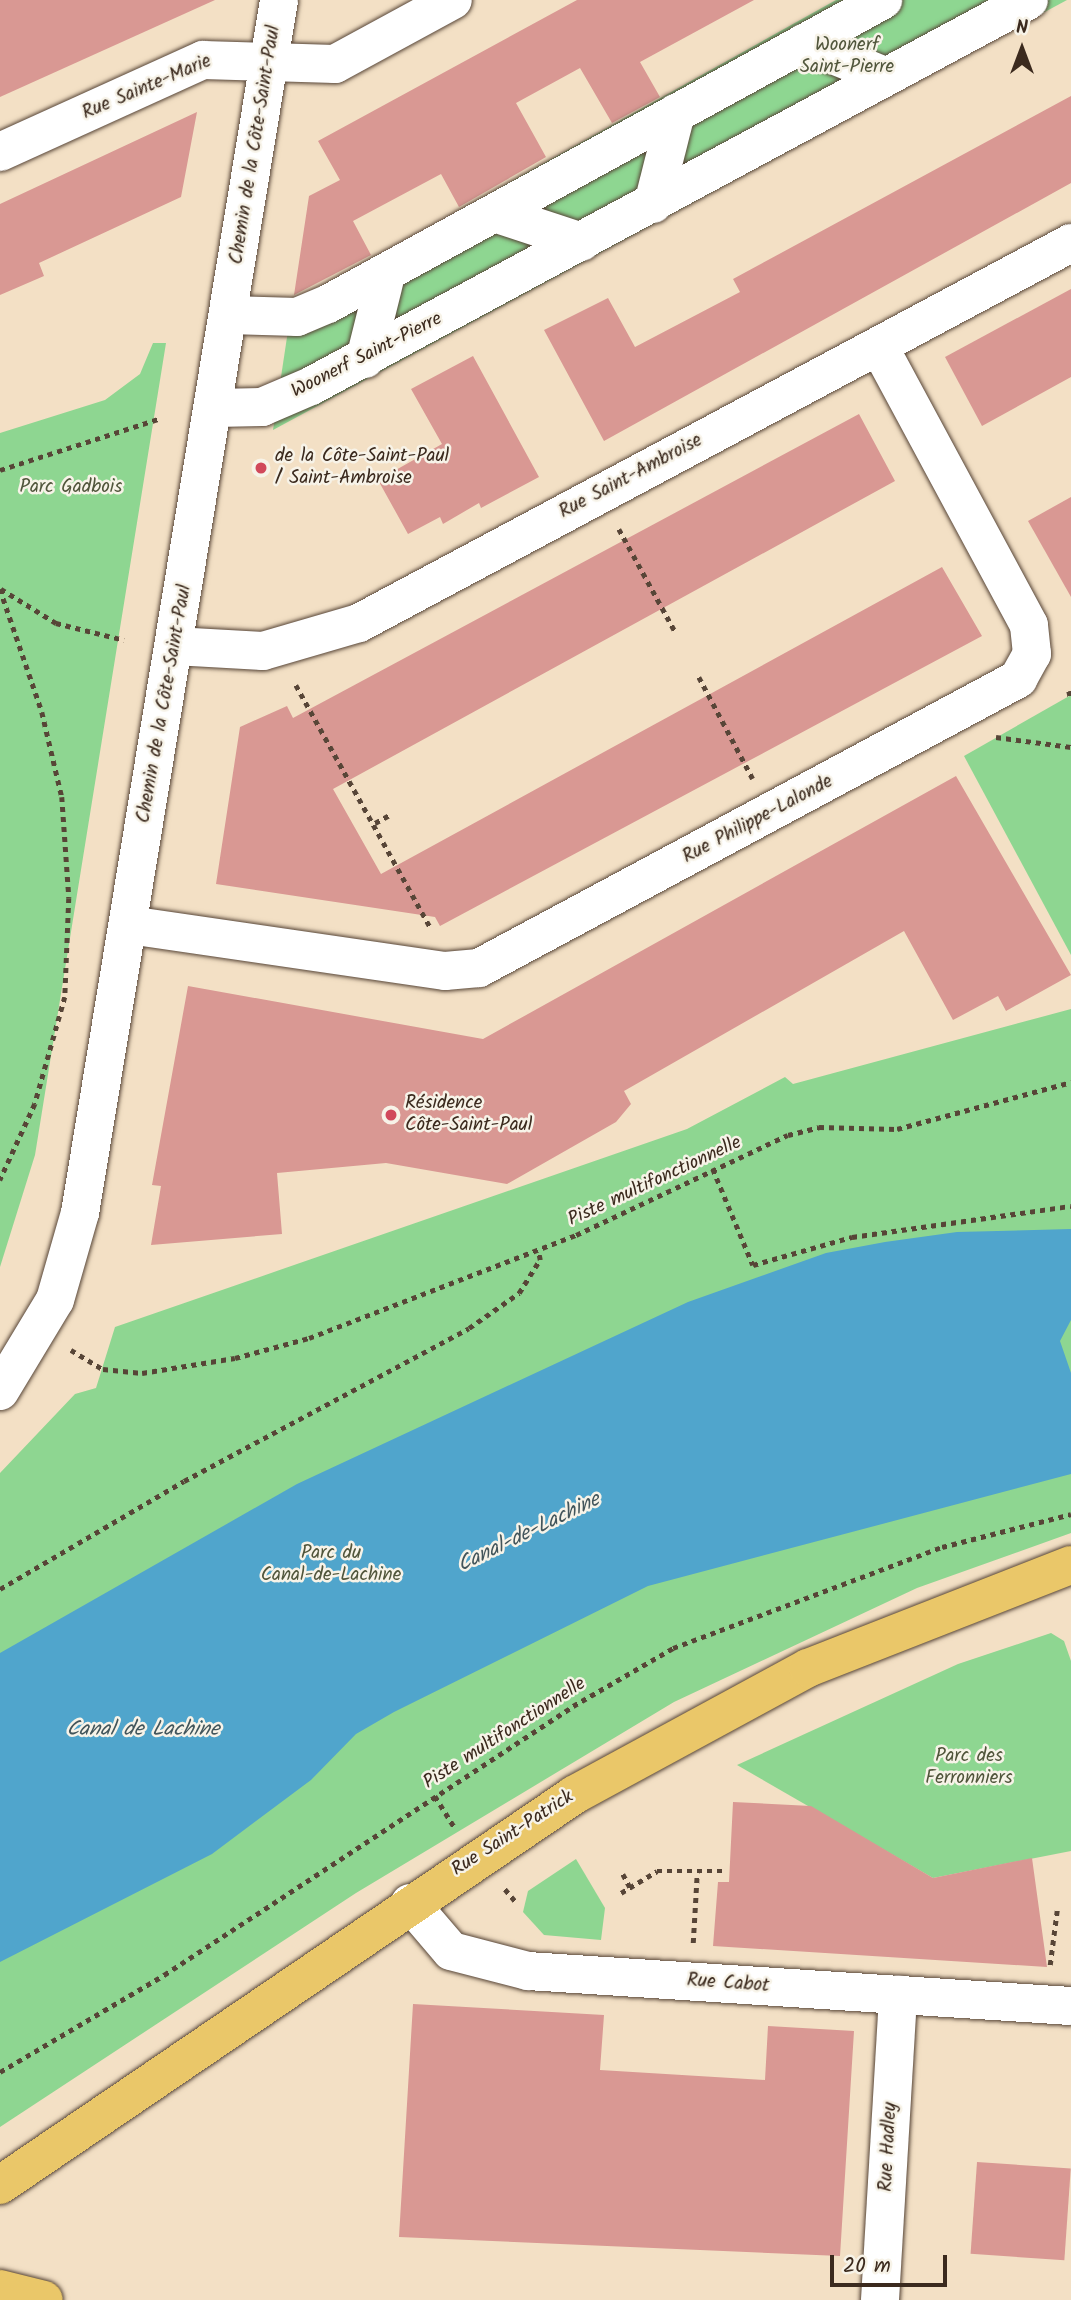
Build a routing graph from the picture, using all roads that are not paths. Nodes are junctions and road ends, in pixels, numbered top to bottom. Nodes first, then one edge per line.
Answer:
1 (279, 0) edge
2 (883, 0) edge
3 (1029, 0) edge
4 (445, 2) edge
5 (804, 43) junction
6 (269, 61) junction
7 (885, 76) junction
8 (676, 113) junction
9 (0, 152) edge
10 (653, 204) junction
11 (496, 214) junction
12 (582, 242) junction
13 (1071, 243) edge
14 (386, 275) junction
15 (229, 315) junction
16 (880, 348) junction
17 (365, 359) junction
18 (215, 408) junction
19 (174, 646) junction
20 (129, 925) junction
21 (0, 1391) edge
22 (1071, 1565) edge
23 (410, 1903) junction
24 (898, 1995) junction
25 (1071, 2006) edge
26 (0, 2185) edge
27 (0, 2289) edge
28 (44, 2300) edge
29 (880, 2300) edge

1 - 6 street, Chemin de la Côte-Saint-Paul
2 - 5 street
3 - 7 street, Woonerf Saint-Pierre
4 - 6 street, Rue Sainte-Marie
5 - 7 street
5 - 8 street
6 - 9 street, Rue Sainte-Marie
6 - 15 street, Chemin de la Côte-Saint-Paul
7 - 10 street, Woonerf Saint-Pierre
8 - 10 street
8 - 11 street
10 - 12 street, Woonerf Saint-Pierre
11 - 12 street
11 - 14 street
12 - 17 street, Woonerf Saint-Pierre
13 - 16 street, Rue Saint-Ambroise
14 - 15 street
14 - 17 street
15 - 18 street, Chemin de la Côte-Saint-Paul
16 - 19 street, Rue Saint-Ambroise
16 - 20 street, Rue Philippe-Lalonde
17 - 18 street, Woonerf Saint-Pierre
18 - 19 street, Chemin de la Côte-Saint-Paul
19 - 20 street, Chemin de la Côte-Saint-Paul
20 - 21 street, Chemin de la Côte-Saint-Paul
22 - 23 main road, Rue Saint-Patrick
23 - 24 street, Rue Cabot
23 - 26 main road, Rue Saint-Patrick
24 - 25 street, Rue Cabot
24 - 29 street, Rue Hadley
27 - 28 main road

